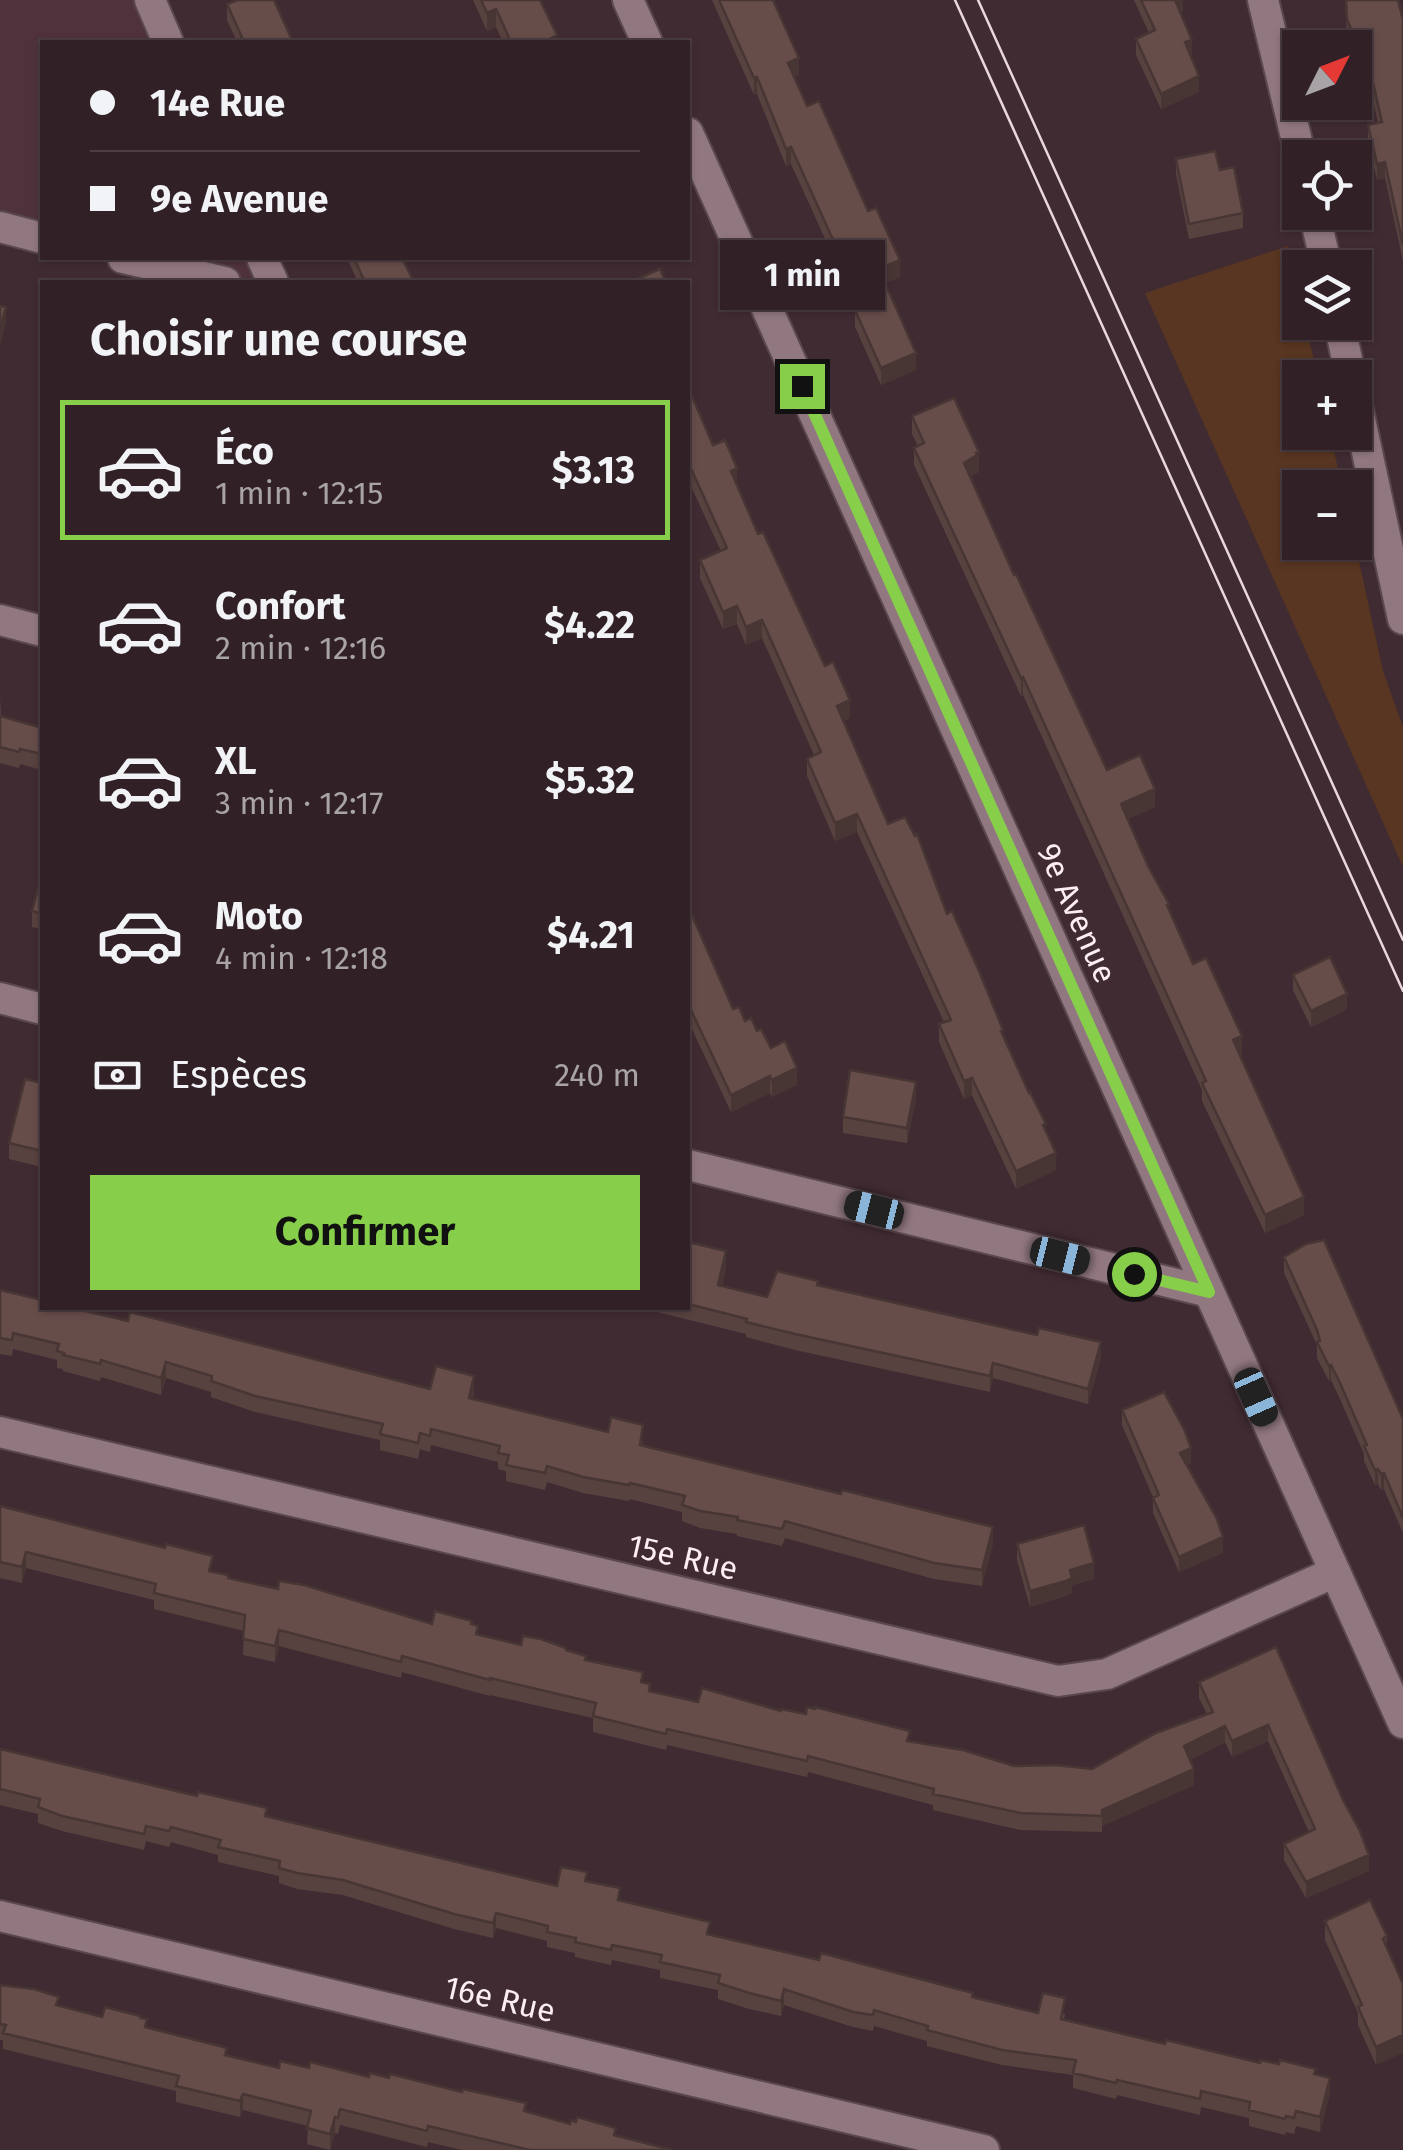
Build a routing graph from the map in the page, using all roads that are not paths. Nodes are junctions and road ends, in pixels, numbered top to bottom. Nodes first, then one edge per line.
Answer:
1 (150, 0) edge
2 (628, 0) edge
3 (1263, 0) edge
4 (167, 40) edge
5 (646, 40) edge
6 (690, 137) edge
7 (1297, 140) edge
8 (0, 227) edge
9 (40, 237) edge
10 (132, 260) edge
11 (216, 280) edge
12 (1367, 450) edge
13 (1403, 619) edge
14 (0, 620) edge
15 (40, 630) edge
16 (0, 998) edge
17 (40, 1008) edge
18 (690, 1165) edge
19 (1209, 1292) junction
20 (0, 1432) edge
21 (1335, 1572) junction
22 (1403, 1723) edge
23 (0, 1916) edge
24 (984, 2150) edge

1 - 4 street
2 - 5 street
3 - 7 street
6 - 19 street, 9e Avenue
8 - 9 street
10 - 11 street
12 - 13 street
14 - 15 street
16 - 17 street
18 - 19 street
19 - 21 street, 9e Avenue
20 - 21 street, 15e Rue
21 - 22 street, 9e Avenue
23 - 24 street, 16e Rue

